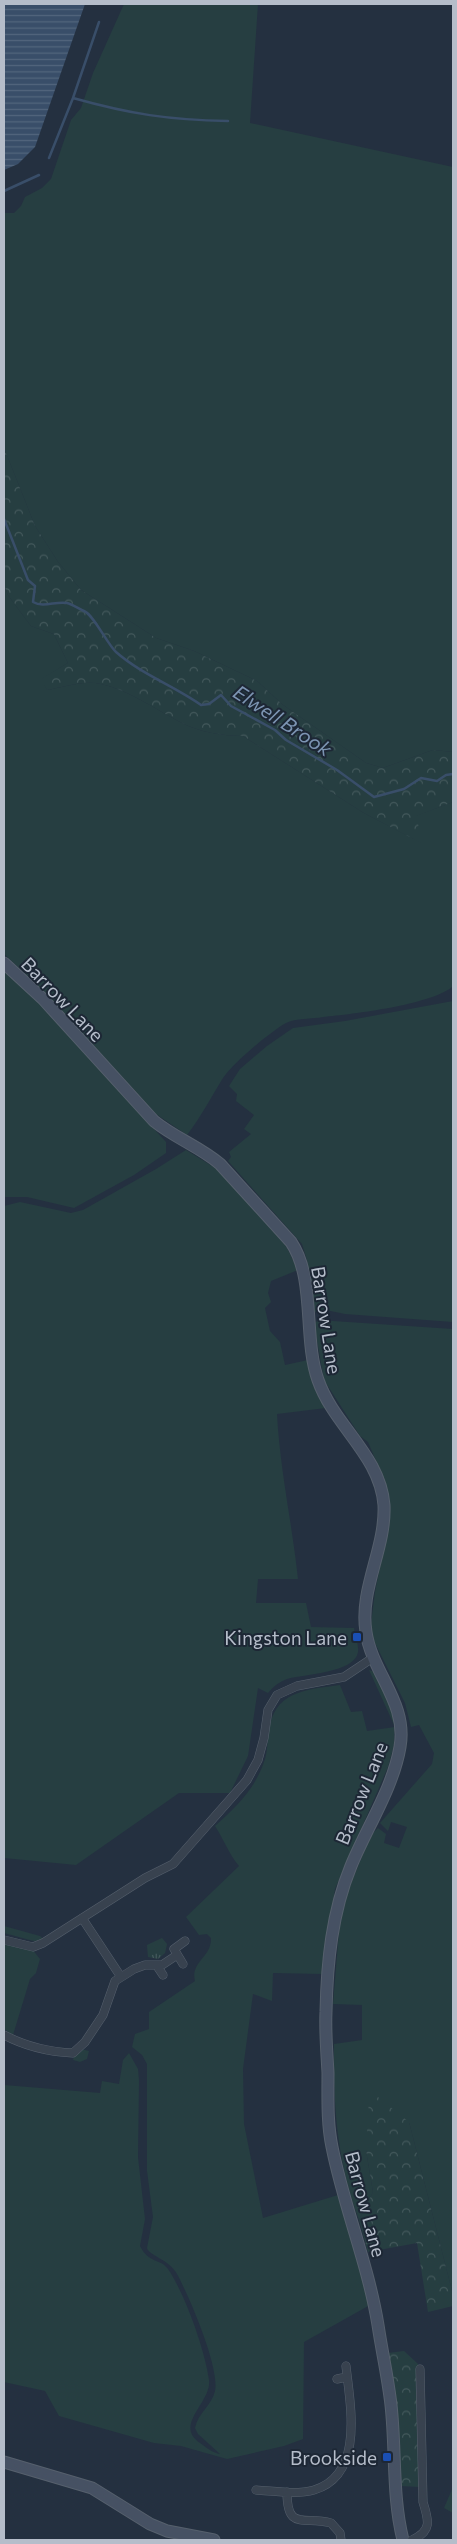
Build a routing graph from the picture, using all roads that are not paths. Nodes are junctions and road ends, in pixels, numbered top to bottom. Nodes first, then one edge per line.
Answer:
1 (4, 963) edge
2 (374, 1657) junction
3 (82, 1918) junction
4 (4, 1940) edge
5 (184, 1941) dead end
6 (177, 1955) junction
7 (183, 1964) dead end
8 (157, 1966) junction
9 (163, 1974) dead end
10 (121, 1977) junction
11 (4, 2035) edge
12 (346, 2366) dead end
13 (420, 2370) dead end
14 (347, 2377) junction
15 (337, 2379) dead end
16 (4, 2462) edge
17 (256, 2490) dead end
18 (287, 2492) junction
19 (214, 2540) edge
20 (341, 2540) edge
21 (404, 2540) edge
22 (412, 2540) edge

1 - 2 main road, Barrow Lane
2 - 3 street
2 - 21 main road, Barrow Lane
3 - 4 street
3 - 10 street
5 - 6 street
6 - 7 street
6 - 8 street
8 - 9 street
8 - 10 street
10 - 11 street
12 - 14 street
13 - 22 street
14 - 15 street
14 - 18 street
16 - 19 main road
17 - 18 street
18 - 20 street

